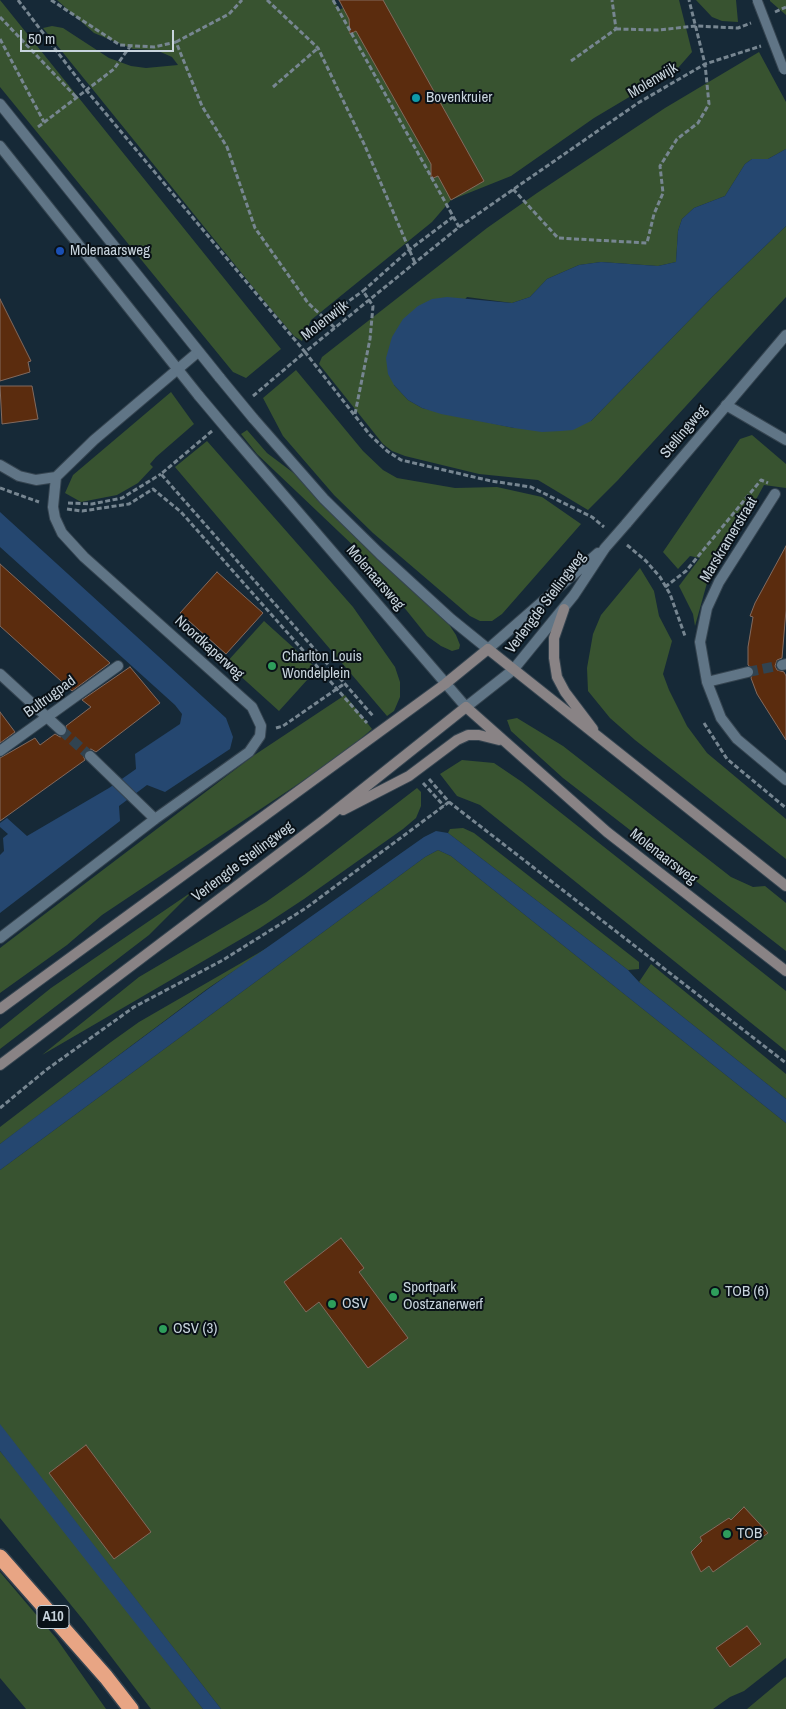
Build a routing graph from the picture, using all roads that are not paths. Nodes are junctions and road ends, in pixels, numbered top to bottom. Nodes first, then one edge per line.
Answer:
1 (757, 0) edge
2 (784, 70) dead end
3 (0, 104) edge
4 (0, 146) edge
5 (786, 336) edge
6 (198, 352) junction
7 (178, 369) junction
8 (726, 405) junction
9 (786, 440) edge
10 (0, 465) edge
11 (56, 477) junction
12 (775, 494) road end
13 (605, 548) junction
14 (564, 609) junction
15 (488, 649) junction
16 (118, 666) dead end
17 (513, 670) junction
18 (748, 672) tunnel mouth
19 (0, 674) edge
20 (706, 682) junction
21 (446, 684) junction
22 (466, 707) junction
23 (47, 718) junction
24 (61, 730) tunnel mouth
25 (601, 740) junction
26 (502, 741) junction
27 (0, 751) edge
28 (90, 756) tunnel mouth
29 (786, 780) edge
30 (155, 819) junction
31 (324, 820) junction
32 (786, 886) edge
33 (0, 938) edge
34 (786, 971) edge
35 (0, 1009) edge
36 (0, 1065) edge
37 (0, 1557) edge
38 (131, 1709) edge

1 - 2 lane, bridge
3 - 6 street, Molenaarsweg
4 - 7 street, Molenaarsweg
5 - 8 street, Stellingweg
6 - 7 street
6 - 15 street, Molenaarsweg, bridge
7 - 11 street
7 - 21 street, Molenaarsweg, bridge
8 - 9 street
8 - 13 street, Stellingweg, bridge
10 - 11 street
11 - 30 street, Noordkaperweg
12 - 20 street, Marskramerstraat
13 - 14 street, Verlengde Stellingweg
13 - 15 street, Verlengde Stellingweg
14 - 17 street, Verlengde Stellingweg
14 - 25 main road
15 - 17 main road, Molenaarsweg
15 - 21 main road, Verlengde Stellingweg
16 - 23 street, Bultrugpad
17 - 22 street, Verlengde Stellingweg
17 - 25 main road, Molenaarsweg
18 - 20 street
19 - 23 street
20 - 29 street, Marskramerstraat
21 - 22 street, Molenaarsweg
21 - 35 main road, Verlengde Stellingweg
22 - 26 main road, Molenaarsweg
22 - 31 main road, Verlengde Stellingweg
23 - 24 street
23 - 27 street, Bultrugpad
25 - 32 main road, Molenaarsweg
26 - 31 main road
26 - 34 main road, Molenaarsweg
28 - 30 street
30 - 33 street
31 - 36 main road, Verlengde Stellingweg
37 - 38 highway, A10

